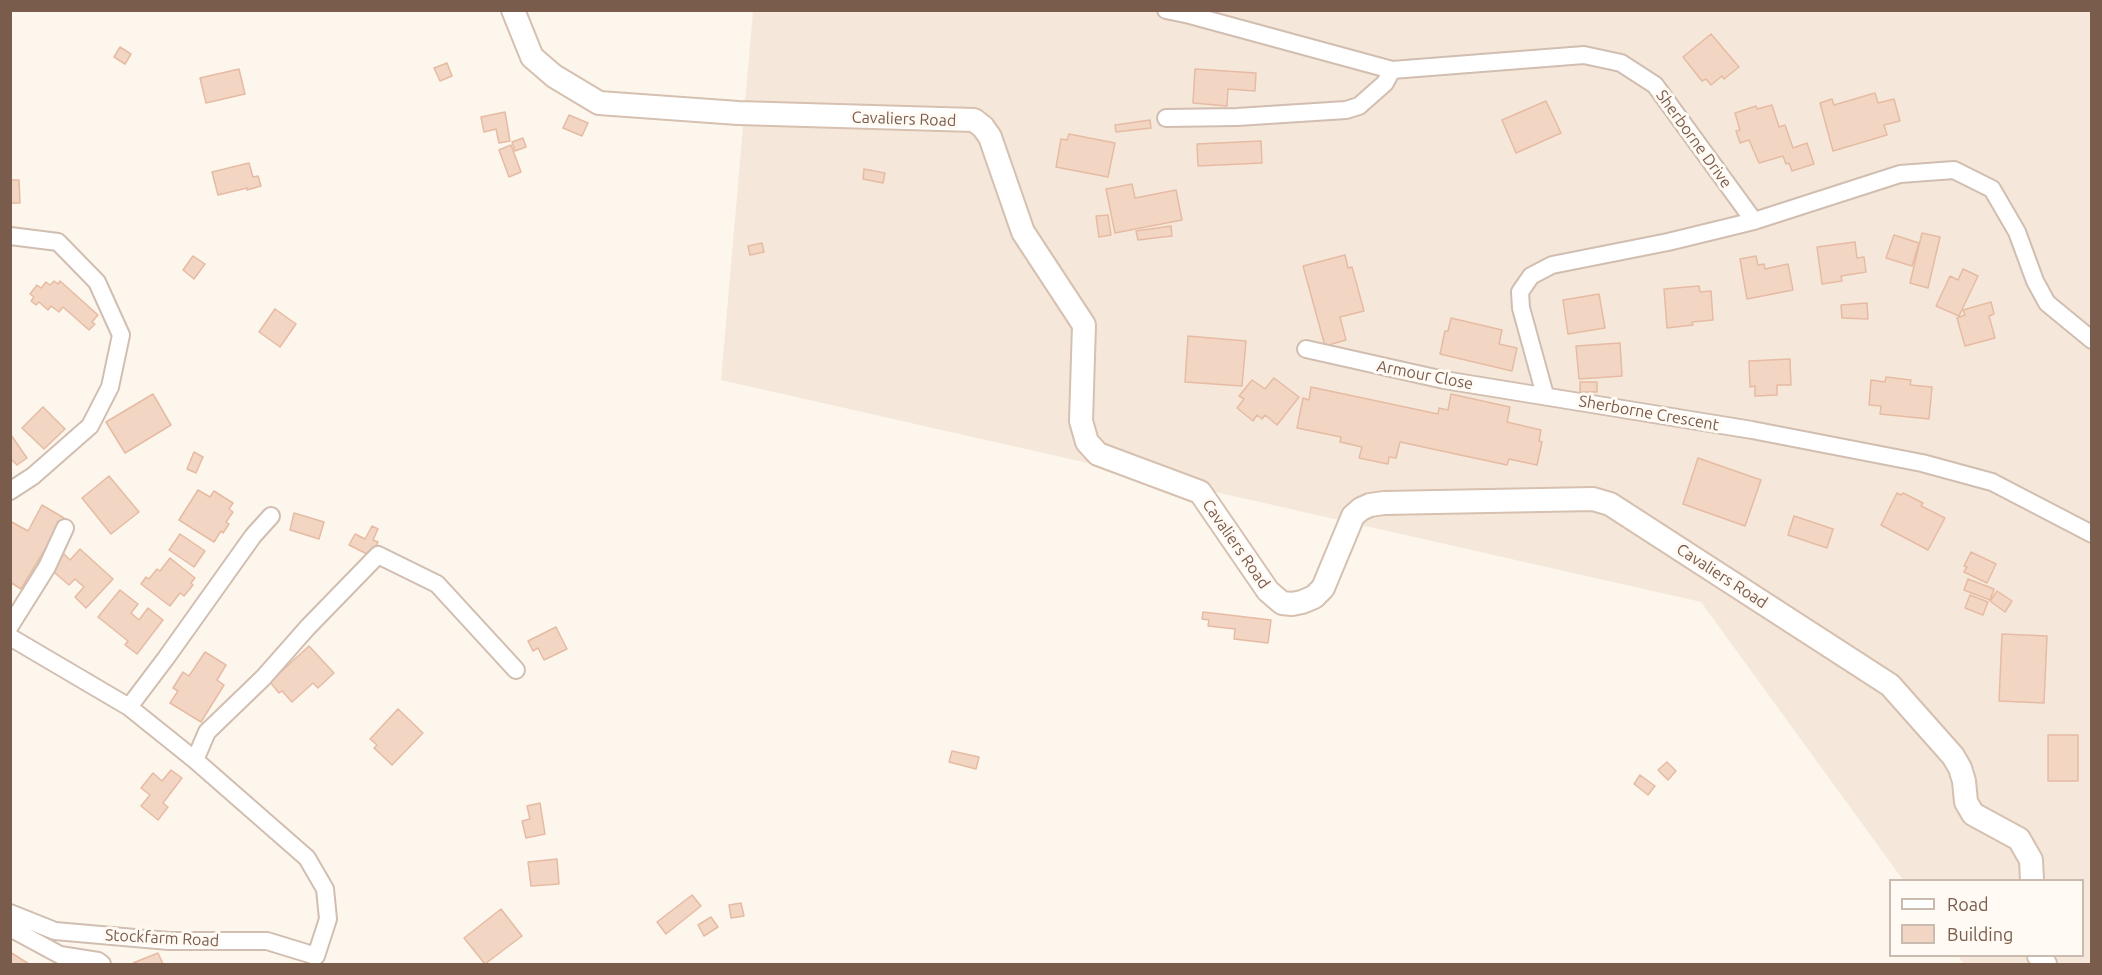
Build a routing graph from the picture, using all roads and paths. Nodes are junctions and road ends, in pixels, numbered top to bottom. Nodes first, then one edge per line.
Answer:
1 (513, 10) edge
2 (1166, 10) edge
3 (1190, 13) edge
4 (1392, 70) junction
5 (1166, 118) dead end
6 (1754, 221) junction
7 (10, 236) edge
8 (2091, 340) edge
9 (1306, 349) dead end
10 (1545, 395) junction
11 (10, 491) edge
12 (271, 516) dead end
13 (65, 528) dead end
14 (2091, 534) edge
15 (10, 626) edge
16 (10, 637) edge
17 (516, 670) dead end
18 (129, 707) junction
19 (195, 760) junction
20 (2032, 879) edge
21 (10, 913) edge
22 (10, 928) edge
23 (319, 960) edge
24 (102, 964) edge

1 - 20 main road, Cavaliers Road
2 - 3 street, Sherborne Drive
3 - 4 street, Sherborne Drive
4 - 5 street
4 - 6 street, Sherborne Drive
6 - 8 street
6 - 10 street
7 - 11 street
9 - 10 street, Armour Close
10 - 14 street, Sherborne Crescent
12 - 18 street
13 - 15 street
16 - 18 street
17 - 19 street
18 - 19 street
19 - 23 street
21 - 23 street, Stockfarm Road
22 - 24 street

